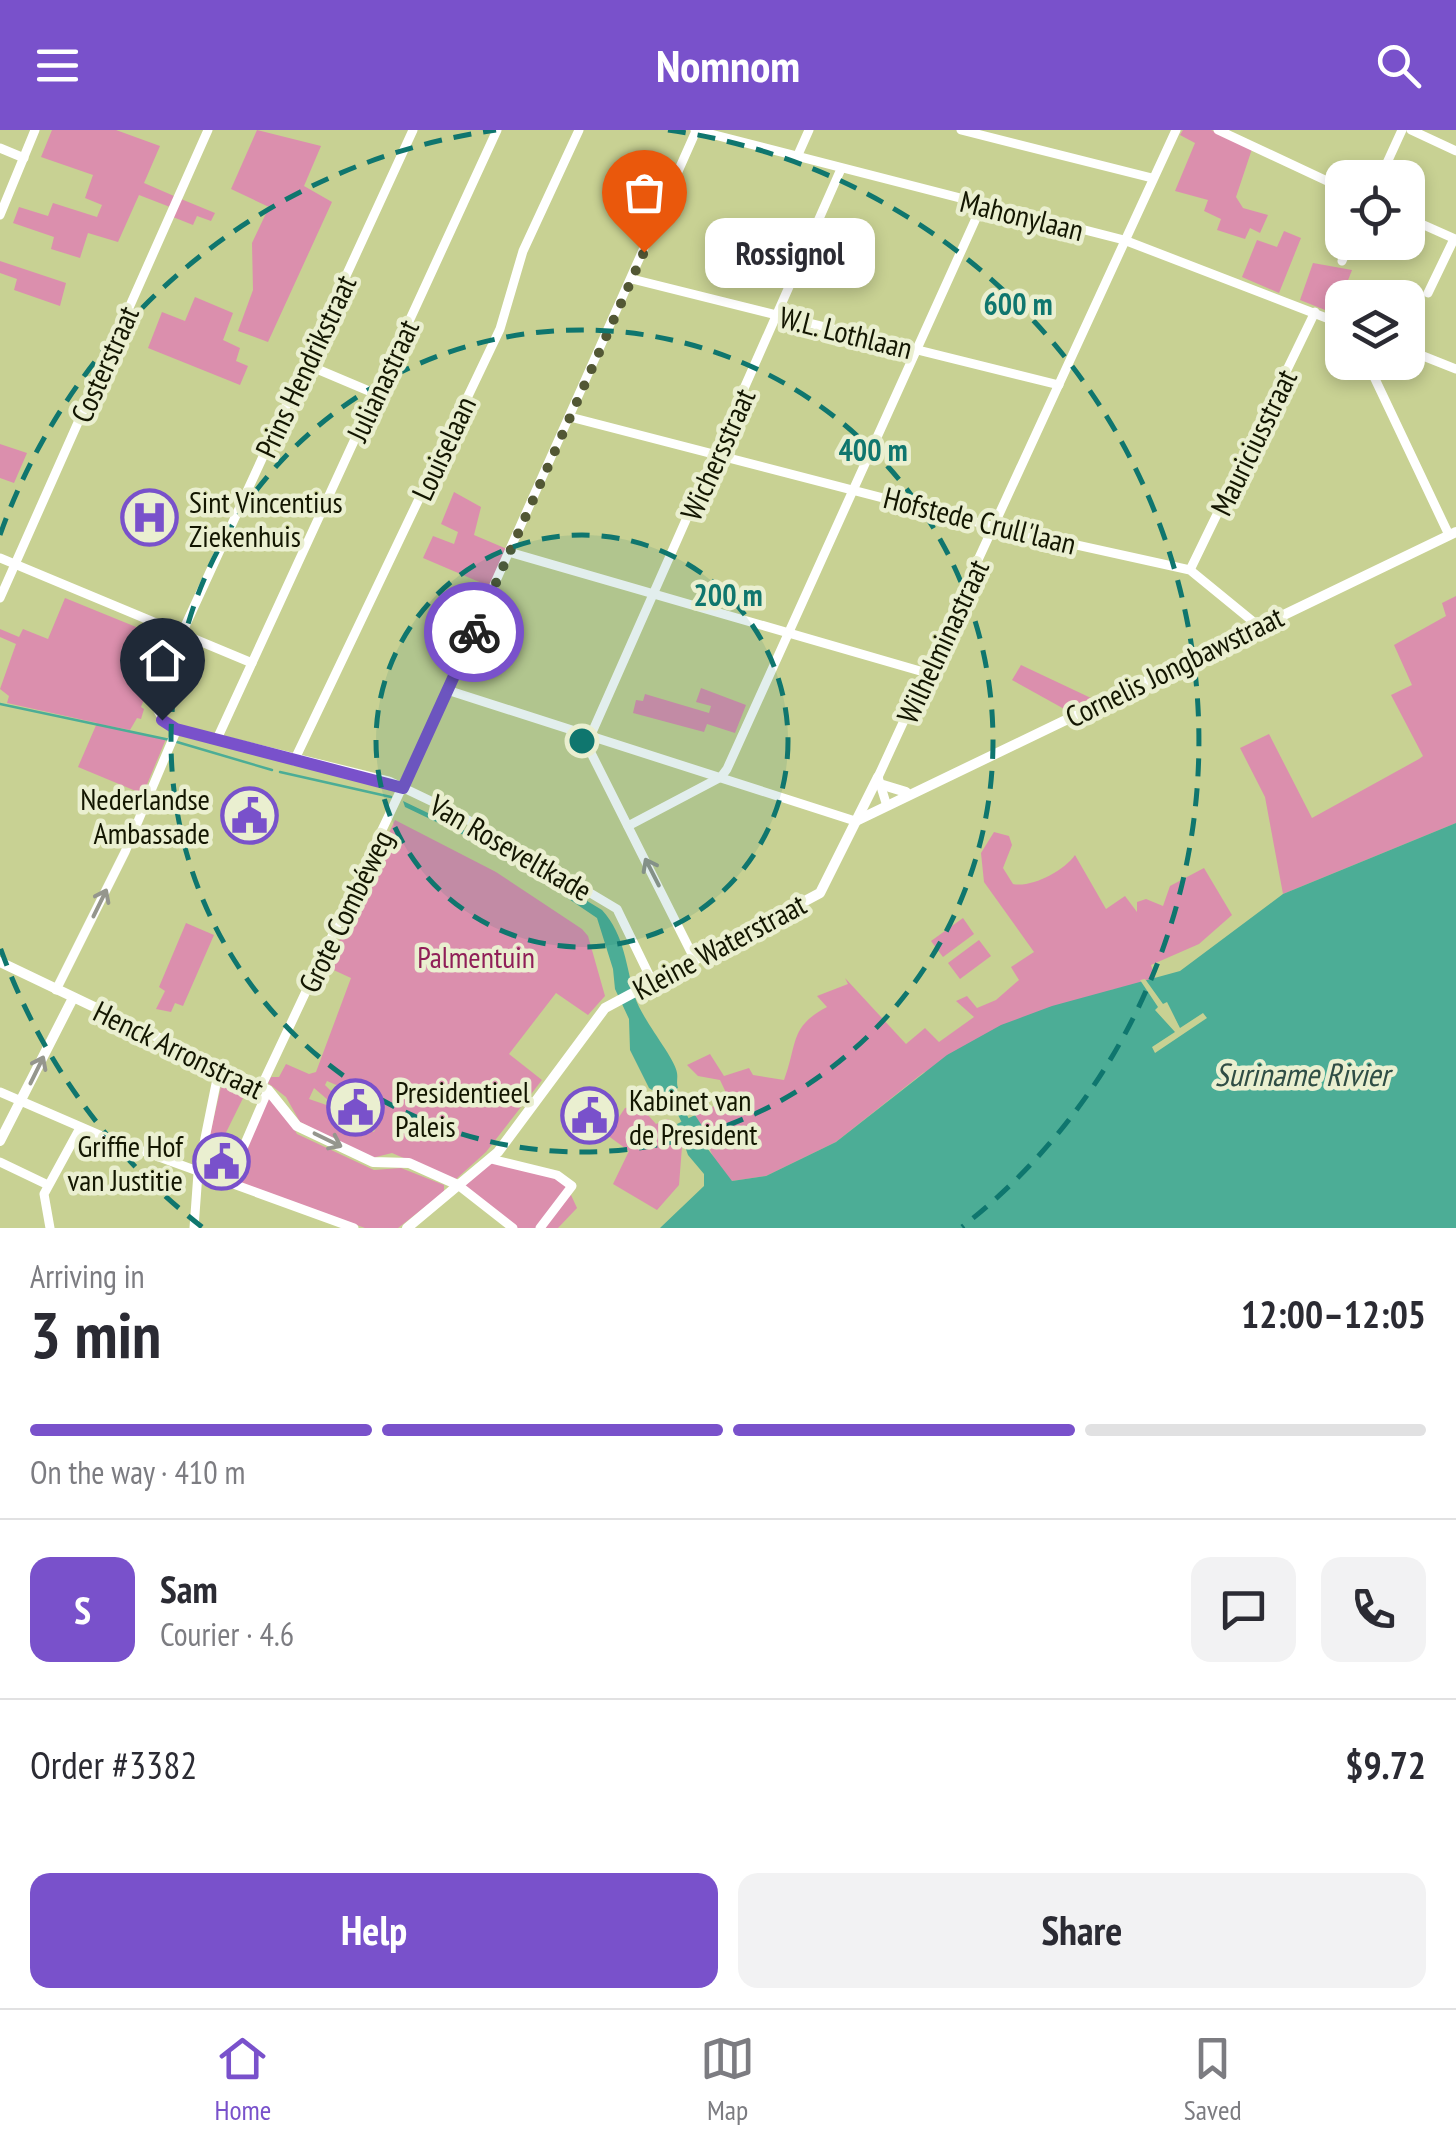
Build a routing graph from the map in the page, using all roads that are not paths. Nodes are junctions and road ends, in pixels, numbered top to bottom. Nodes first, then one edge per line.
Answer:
1 (35, 130) edge
2 (208, 130) edge
3 (413, 130) edge
4 (497, 130) edge
5 (579, 130) edge
6 (695, 130) edge
7 (808, 130) edge
8 (961, 130) edge
9 (1014, 130) edge
10 (1176, 130) edge
11 (1402, 130) edge
12 (1411, 130) edge
13 (1224, 131) edge
14 (1010, 143) junction
15 (0, 148) edge
16 (1456, 151) edge
17 (797, 157) junction
18 (24, 158) junction
19 (1388, 160) edge
20 (841, 169) junction
21 (1152, 178) junction
22 (1325, 180) edge
23 (982, 205) junction
24 (0, 215) edge
25 (1425, 226) edge
26 (1455, 239) edge
27 (1124, 240) junction
28 (632, 280) junction
29 (1428, 293) dead end
30 (1315, 312) junction
31 (780, 316) junction
32 (1325, 316) edge
33 (918, 349) junction
34 (1425, 357) edge
35 (305, 364) junction
36 (1456, 369) edge
37 (1376, 380) edge
38 (1059, 385) junction
39 (376, 394) junction
40 (570, 417) junction
41 (716, 456) junction
42 (854, 489) junction
43 (995, 527) junction
44 (1453, 533) edge
45 (509, 552) junction
46 (0, 558) edge
47 (15, 564) junction
48 (1190, 570) junction
49 (655, 595) junction
50 (0, 598) edge
51 (1256, 624) junction
52 (788, 632) junction
53 (181, 635) junction
54 (252, 662) junction
55 (928, 672) junction
56 (447, 690) junction
57 (158, 712) joint
58 (176, 731) junction
59 (590, 738) junction
60 (218, 739) junction
61 (294, 761) junction
62 (721, 777) junction
63 (881, 777) junction
64 (402, 790) junction
65 (908, 792) junction
66 (889, 801) junction
67 (856, 821) junction
68 (628, 826) junction
69 (695, 960) junction
70 (0, 962) edge
71 (652, 981) junction
72 (56, 990) junction
73 (73, 998) junction
74 (219, 1069) junction
75 (265, 1089) junction
76 (0, 1092) edge
77 (22, 1102) junction
78 (80, 1128) junction
79 (0, 1140) edge
80 (491, 1159) junction
81 (0, 1162) edge
82 (198, 1173) junction
83 (228, 1183) junction
84 (458, 1185) junction
85 (48, 1186) junction
86 (316, 1212) junction
87 (50, 1228) edge
88 (194, 1228) edge
89 (314, 1228) edge
90 (354, 1228) edge
91 (406, 1228) edge
92 (513, 1228) edge
93 (540, 1228) edge

1 - 18 street
2 - 47 street, Costerstraat
3 - 35 street, Prins Hendrikstraat
4 - 39 street, Julianastraat
5 - 61 street, Louiselaan
6 - 17 street, Mahonylaan
6 - 28 street, Grote Combéweg
7 - 17 street
8 - 14 street
9 - 14 street
10 - 21 street, Wilhelminastraat
11 - 19 street
12 - 16 street
13 - 22 street
14 - 21 street
15 - 18 street
17 - 20 street, Mahonylaan
18 - 24 street
20 - 23 street, Mahonylaan
20 - 31 street, Wichersstraat
21 - 27 street, Wilhelminastraat
23 - 27 street, Mahonylaan
23 - 33 street
25 - 26 street
26 - 29 street
27 - 30 street, Mahonylaan
27 - 38 street, Wilhelminastraat
28 - 31 street, W.L. Lothlaan
28 - 40 street, Grote Combéweg
30 - 32 street, Mahonylaan
30 - 48 street, Mauriciusstraat
31 - 33 street, W.L. Lothlaan
31 - 41 street, Wichersstraat
33 - 38 street, W.L. Lothlaan
33 - 42 street
34 - 36 street
35 - 39 street
35 - 53 street, Prins Hendrikstraat
37 - 44 street
38 - 43 street, Wilhelminastraat
39 - 54 street, Julianastraat
40 - 41 street, Hofstede Crull'laan
40 - 45 street, Grote Combéweg
41 - 42 street, Hofstede Crull'laan
41 - 49 street, Wichersstraat
42 - 43 street, Hofstede Crull'laan
42 - 52 street
43 - 48 street, Hofstede Crull'laan
43 - 55 street, Wilhelminastraat
44 - 51 main road, Cornelis Jongbawstraat
45 - 49 street
45 - 56 street, Grote Combéweg
46 - 47 street
47 - 50 street, Costerstraat
47 - 53 street
48 - 51 street, Hofstede Crull'laan
49 - 52 street
49 - 59 street, Wichersstraat
51 - 65 main road, Cornelis Jongbawstraat
52 - 55 street
52 - 62 street
53 - 54 street
53 - 57 street, Prins Hendrikstraat
54 - 60 street, Julianastraat
55 - 63 street, Wilhelminastraat
56 - 59 street
56 - 64 street, Grote Combéweg
57 - 58 street, Van Roseveltkade
58 - 60 street, Van Roseveltkade
72 -> 58 street
59 - 62 street
59 - 68 street
60 - 61 street, Van Roseveltkade
61 - 64 street, Van Roseveltkade
62 - 67 street
62 - 68 street
63 - 65 main road
63 - 66 street
63 - 67 main road, Kleine Waterstraat
64 - 71 street, Van Roseveltkade
64 - 75 street, Grote Combéweg
65 - 66 main road, Cornelis Jongbawstraat
66 - 67 main road
67 - 69 main road, Kleine Waterstraat
69 -> 68 street
69 - 71 main road, Kleine Waterstraat
70 - 72 main road, Henck Arronstraat
71 - 80 main road, Kleine Waterstraat
72 - 73 main road, Henck Arronstraat
73 - 74 main road, Henck Arronstraat
77 -> 73 main road
74 - 75 main road, Henck Arronstraat
74 - 82 street
75 - 83 street, Grote Combéweg
75 -> 84 main road, Henck Arronstraat
76 - 77 street
77 - 78 street
77 - 79 main road
78 - 82 street
78 - 85 street
80 - 84 main road, Kleine Waterstraat
80 - 93 street
81 - 85 street
82 - 83 street
82 - 88 street
83 - 86 street
84 - 91 main road, Kleine Waterstraat
84 - 92 street
85 - 87 street
86 - 89 street
86 - 90 street

